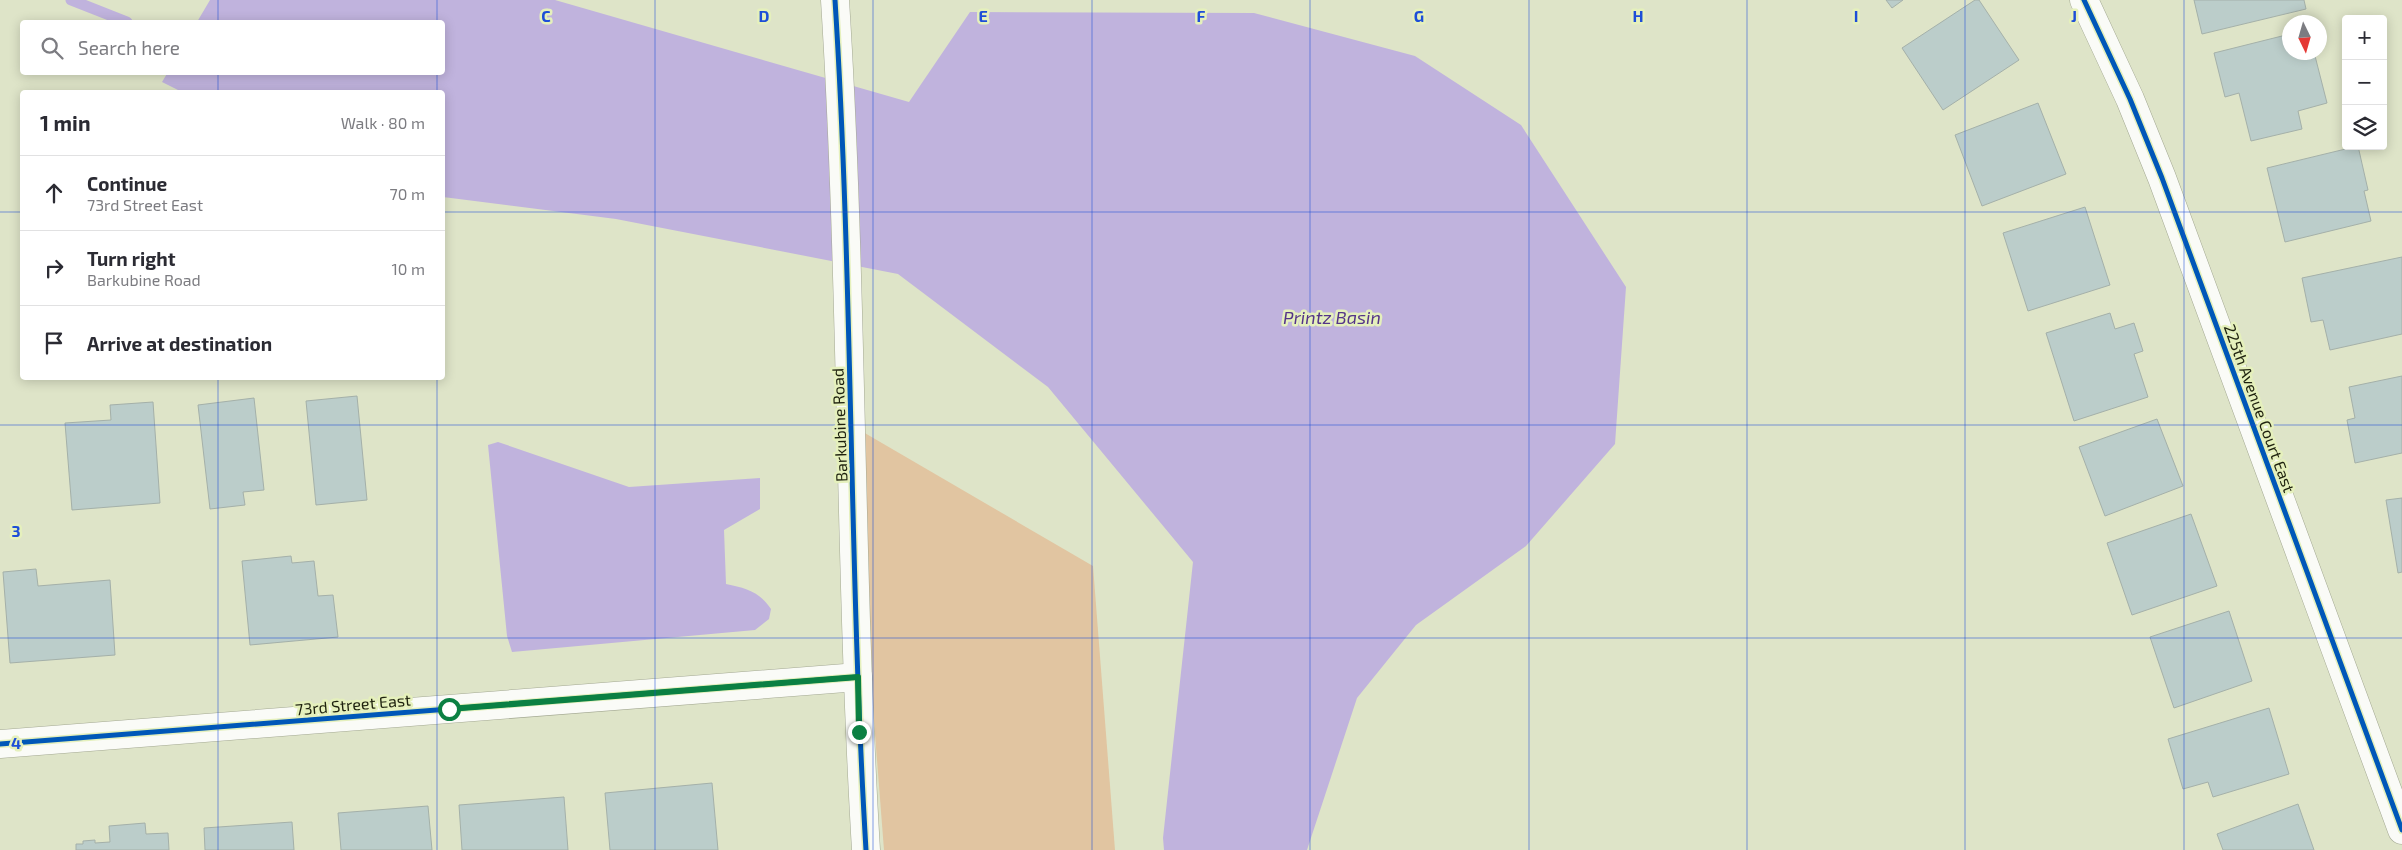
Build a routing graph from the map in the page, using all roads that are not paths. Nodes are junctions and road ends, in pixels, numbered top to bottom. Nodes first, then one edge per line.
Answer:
1 (2084, 0) edge
2 (836, 6) edge
3 (858, 677) junction
4 (0, 744) edge
5 (2402, 830) edge
6 (866, 850) edge

1 - 5 street, 225th Avenue Court East
2 - 3 street, Barkubine Road
3 - 4 street, 73rd Street East
3 - 6 street, Barkubine Road

